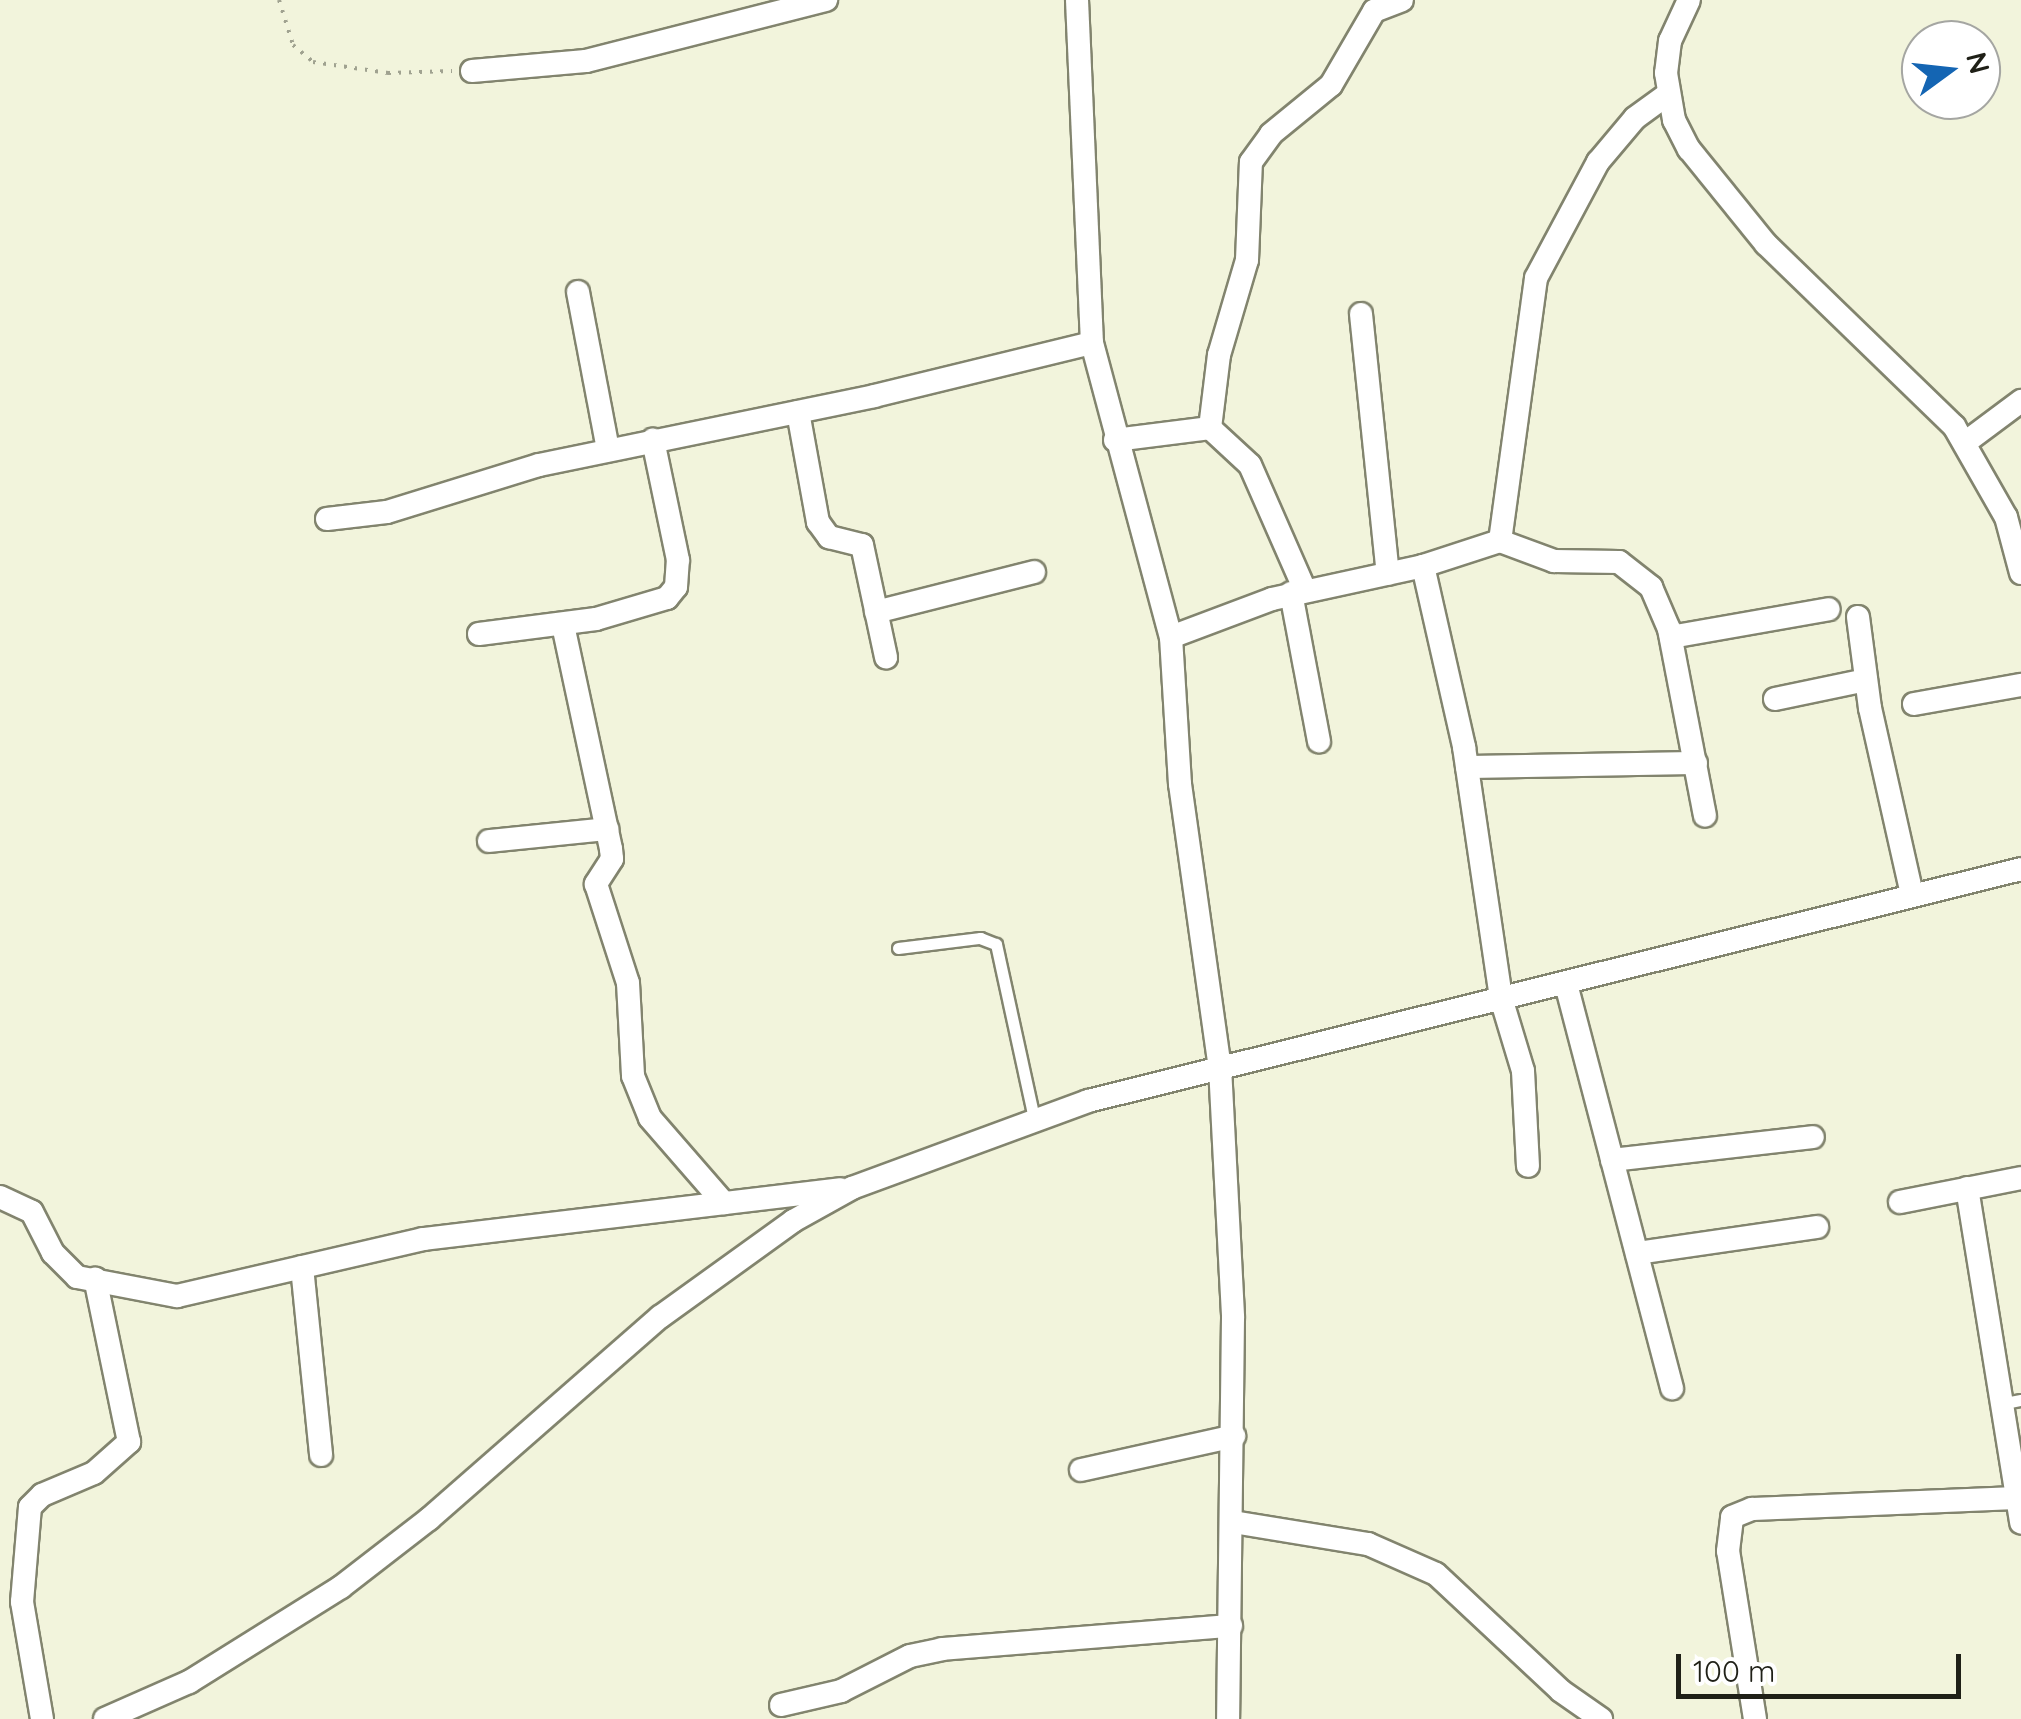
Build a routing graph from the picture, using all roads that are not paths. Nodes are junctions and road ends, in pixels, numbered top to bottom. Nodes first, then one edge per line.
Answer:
1 (826, 0) edge
2 (1078, 0) edge
3 (1402, 0) edge
4 (1690, 0) edge
5 (472, 70) road end
6 (1668, 94) junction
7 (578, 292) dead end
8 (1361, 314) dead end
9 (1092, 342) junction
10 (2021, 401) edge
11 (798, 412) junction
12 (1210, 428) junction
13 (653, 440) junction
14 (1115, 440) junction
15 (1966, 442) junction
16 (608, 450) junction
17 (326, 519) dead end
18 (1500, 541) junction
19 (1423, 566) junction
20 (1034, 572) dead end
21 (1388, 574) junction
22 (2021, 574) edge
23 (1298, 592) junction
24 (1829, 608) dead end
25 (876, 612) junction
26 (1858, 617) dead end
27 (564, 626) junction
28 (479, 634) dead end
29 (1171, 638) junction
30 (1671, 638) junction
31 (886, 657) dead end
32 (1866, 680) junction
33 (2021, 685) edge
34 (1775, 700) dead end
35 (1914, 704) dead end
36 (1319, 740) dead end
37 (1696, 762) junction
38 (1467, 767) junction
39 (1705, 816) dead end
40 (607, 829) junction
41 (489, 840) dead end
42 (2021, 870) edge
43 (1912, 894) junction
44 (898, 948) dead end
45 (1566, 984) junction
46 (1501, 998) junction
47 (1220, 1067) junction
48 (1034, 1119) junction
49 (1814, 1136) dead end
50 (1612, 1160) junction
51 (1528, 1166) dead end
52 (2021, 1178) edge
53 (852, 1188) junction
54 (1967, 1188) junction
55 (0, 1197) edge
56 (1900, 1202) dead end
57 (724, 1203) junction
58 (1818, 1227) dead end
59 (1636, 1253) junction
60 (302, 1267) junction
61 (94, 1278) junction
62 (1672, 1388) dead end
63 (2013, 1402) edge
64 (1234, 1436) junction
65 (321, 1455) dead end
66 (1081, 1470) dead end
67 (2018, 1486) edge
68 (1233, 1522) junction
69 (2021, 1522) edge
70 (1231, 1626) junction
71 (781, 1705) dead end
72 (42, 1719) edge
73 (105, 1719) edge
74 (1228, 1719) edge
75 (1601, 1719) edge
76 (1755, 1719) edge

1 - 5 street
2 - 9 street
3 - 12 street
4 - 6 street
6 - 15 street
6 - 18 street
7 - 16 street
8 - 21 street
9 - 11 street
9 - 14 street
10 - 15 street
11 - 13 street
11 - 25 street
12 - 14 street
12 - 23 street
13 - 16 street
13 - 27 street
14 - 29 street
15 - 22 street
16 - 17 street
18 - 19 street
18 - 30 street
19 - 21 street
19 - 38 street
20 - 25 street
21 - 23 street
23 - 29 street
23 - 36 street
24 - 30 street
25 - 31 street
26 - 32 street
27 - 28 street
27 - 40 street
29 - 47 street
30 - 37 street
32 - 34 street
32 - 43 street
33 - 35 street
37 - 38 street
37 - 39 street
38 - 46 street
40 - 41 street
40 - 57 street
42 - 43 street
43 - 45 street
44 - 48 lane
45 - 46 street
45 - 50 street
46 - 47 street
46 - 51 street
47 - 48 street
47 - 64 street
48 - 53 street
49 - 50 street
50 - 59 street
52 - 54 street
53 - 57 street
53 - 73 street
54 - 56 street
54 - 63 street
55 - 61 street
57 - 60 street
58 - 59 street
59 - 62 street
60 - 61 street
60 - 65 street
61 - 72 street
63 - 67 street
64 - 66 street
64 - 68 street
67 - 69 street
67 - 76 street
68 - 70 street
68 - 75 street
70 - 71 street
70 - 74 street

